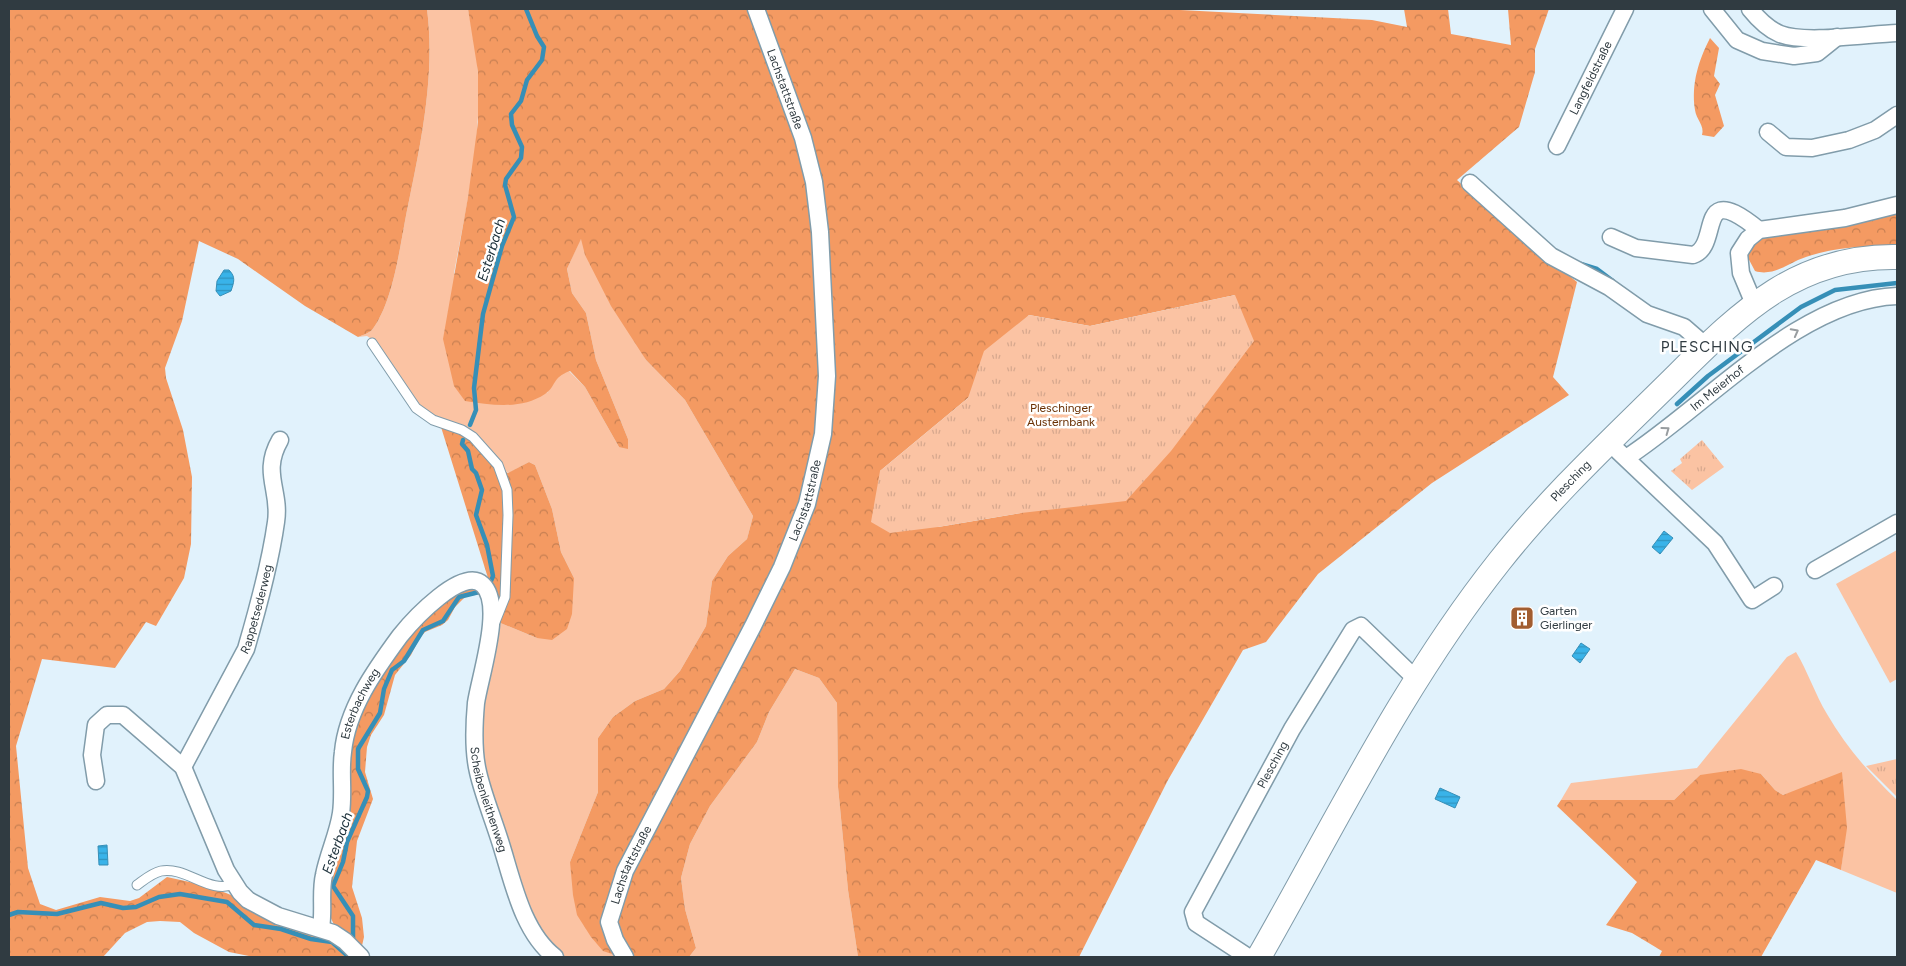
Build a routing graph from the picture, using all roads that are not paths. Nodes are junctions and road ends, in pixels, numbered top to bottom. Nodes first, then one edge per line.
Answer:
1 (756, 9) edge
2 (1625, 9) edge
3 (1712, 9) edge
4 (1750, 9) edge
5 (1897, 33) edge
6 (1837, 37) junction
7 (1897, 115) edge
8 (1768, 132) dead end
9 (1557, 146) dead end
10 (1470, 183) dead end
11 (1897, 205) edge
12 (1760, 230) junction
13 (1611, 236) dead end
14 (1897, 257) edge
15 (1897, 296) edge
16 (1754, 304) junction
17 (372, 344) dead end
18 (1707, 347) junction
19 (280, 440) dead end
20 (1608, 443) junction
21 (1626, 458) junction
22 (1897, 523) edge
23 (1815, 570) dead end
24 (1774, 586) dead end
25 (492, 628) junction
26 (1417, 680) junction
27 (183, 767) junction
28 (96, 781) dead end
29 (234, 884) junction
30 (137, 885) dead end
31 (321, 928) junction
32 (361, 957) edge
33 (555, 957) edge
34 (625, 957) edge
35 (1248, 957) edge
36 (1259, 957) edge

1 - 34 street, Lachstattstraße
2 - 9 street, Langfeldstraße
3 - 6 street
4 - 6 street
5 - 6 street
7 - 8 street
10 - 18 street
11 - 12 street
12 - 13 street
12 - 16 street
14 - 16 main road, Plesching
21 -> 15 street, Im Meierhof
16 - 18 main road, Plesching
17 - 25 lane
18 - 20 main road, Plesching
19 - 27 street, Rappetsederweg
20 - 21 street
20 - 26 main road, Plesching
21 - 24 street
22 - 23 street
25 - 31 street, Esterbachweg
25 - 33 street, Scheibenleithenweg
26 - 35 street, Plesching
26 - 36 main road, Plesching
27 - 28 street
27 - 29 street
29 - 30 lane
29 - 31 street
31 - 32 street

